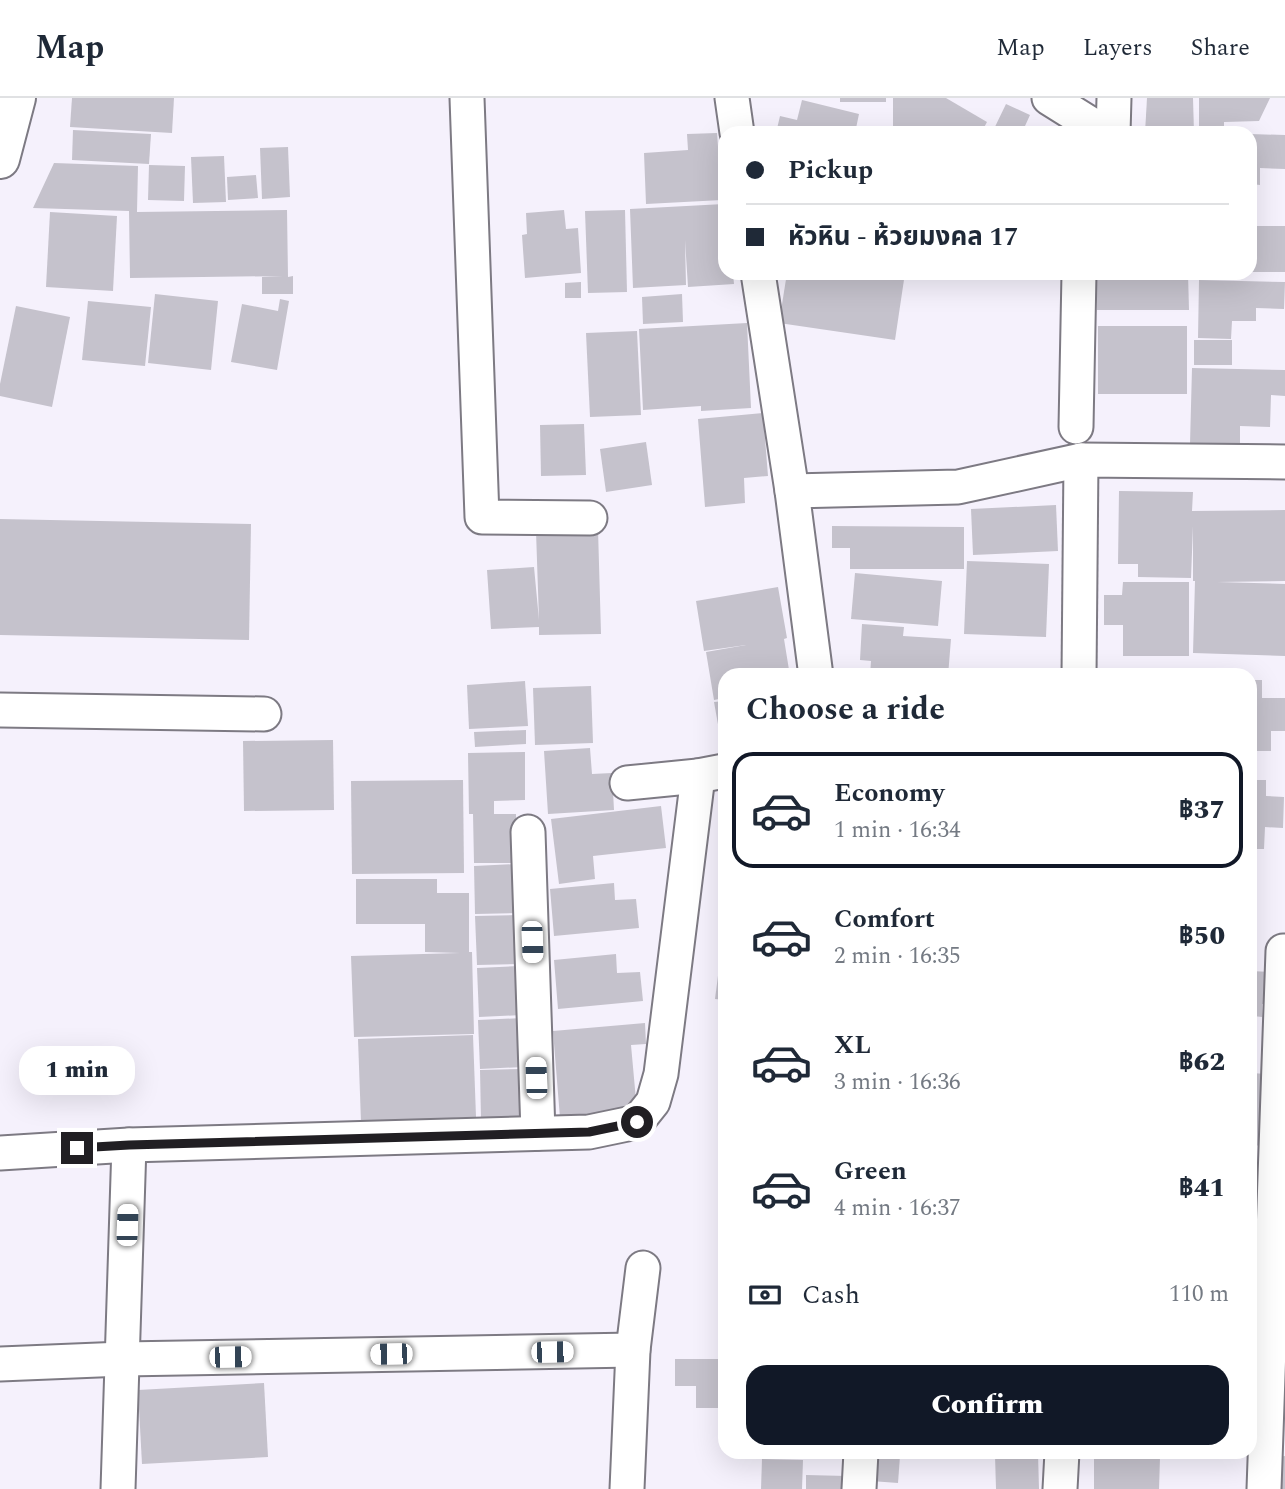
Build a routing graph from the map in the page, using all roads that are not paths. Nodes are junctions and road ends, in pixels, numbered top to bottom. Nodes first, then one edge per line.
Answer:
1 (16, 98) edge
2 (467, 98) edge
3 (732, 98) edge
4 (1049, 98) edge
5 (1114, 98) edge
6 (736, 126) edge
7 (1094, 126) edge
8 (1113, 126) edge
9 (0, 159) edge
10 (759, 280) edge
11 (1079, 280) edge
12 (1076, 427) dead end
13 (1081, 460) junction
14 (1285, 462) edge
15 (792, 491) junction
16 (590, 518) dead end
17 (815, 668) edge
18 (1079, 668) edge
19 (0, 710) edge
20 (264, 714) dead end
21 (711, 773) edge
22 (627, 783) dead end
23 (528, 832) dead end
24 (1283, 951) edge
25 (538, 1133) junction
26 (129, 1145) junction
27 (0, 1153) edge
28 (1263, 1165) edge
29 (643, 1268) dead end
30 (633, 1350) junction
31 (122, 1359) junction
32 (0, 1364) edge
33 (1275, 1447) edge
34 (860, 1459) edge
35 (1062, 1459) edge
36 (118, 1489) edge
37 (627, 1489) edge
38 (859, 1489) edge
39 (1060, 1489) edge
40 (1264, 1489) edge

1 - 9 main road
2 - 16 street
3 - 6 street
4 - 7 street
5 - 8 street
10 - 15 street
11 - 12 street
13 - 14 street
13 - 15 street
13 - 18 street
15 - 17 street
19 - 20 street
21 - 22 street
21 - 25 street
23 - 25 street
24 - 28 street
25 - 26 street
26 - 27 street
26 - 31 street
28 - 33 street
29 - 30 street
30 - 31 street
30 - 37 street
31 - 32 street
31 - 36 street
33 - 40 street
34 - 38 street
35 - 39 street

